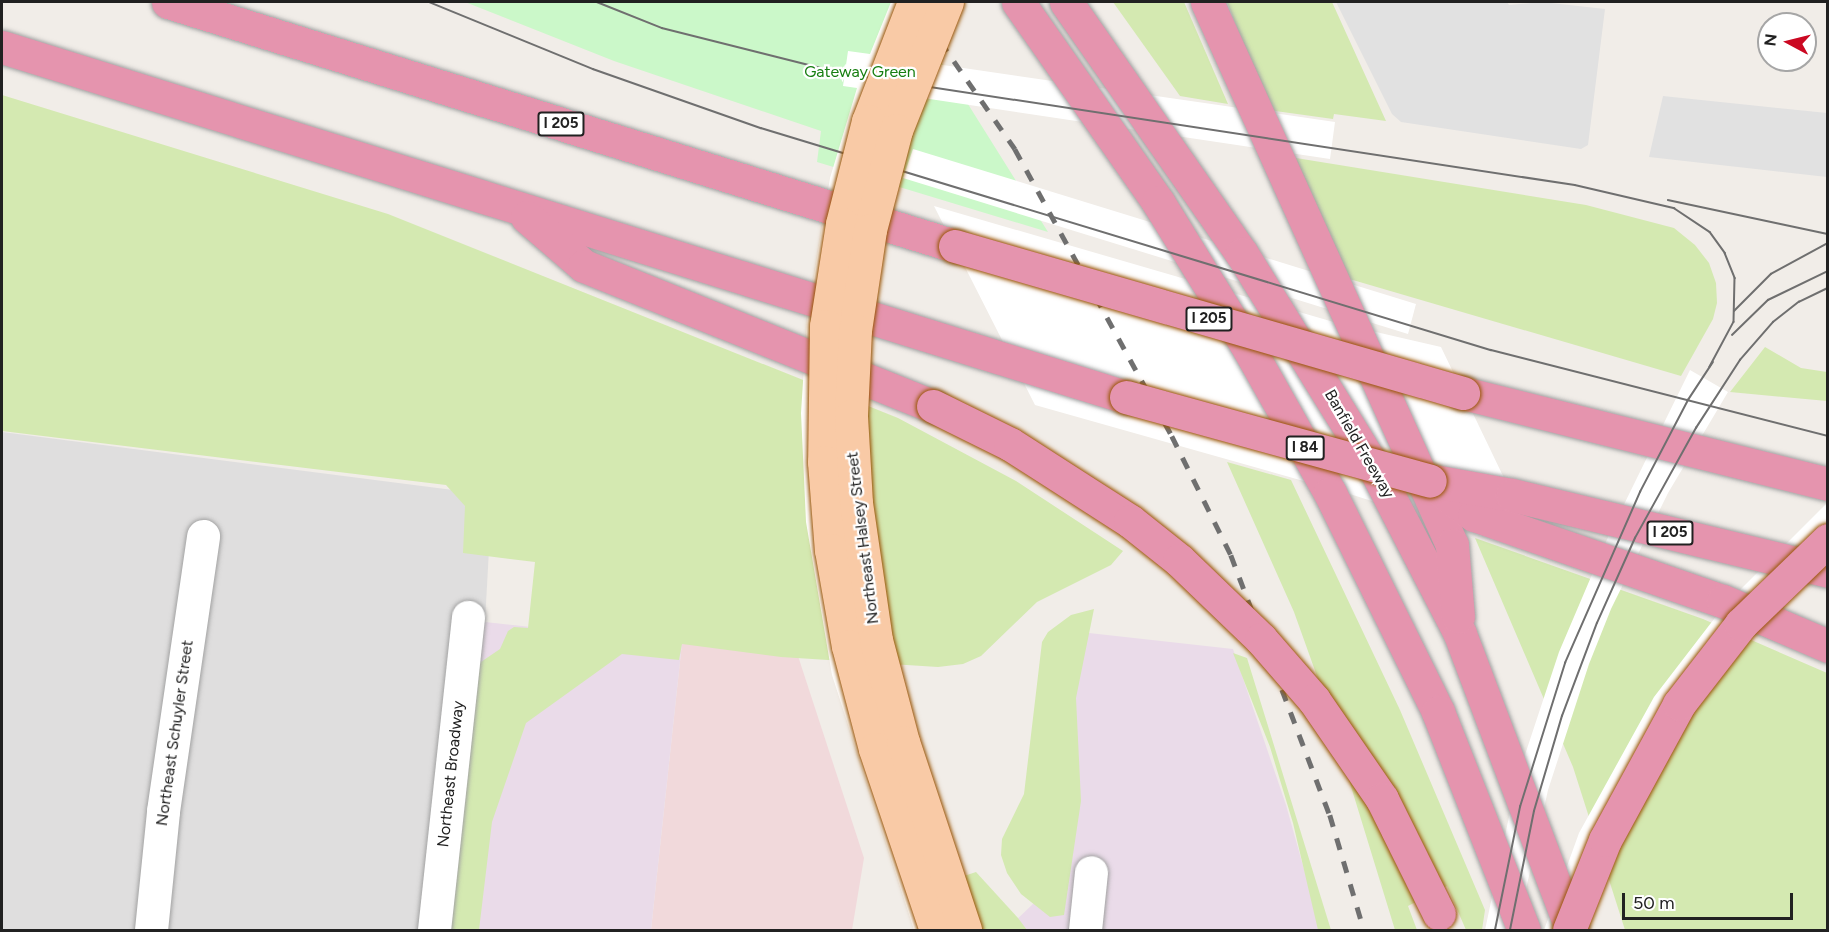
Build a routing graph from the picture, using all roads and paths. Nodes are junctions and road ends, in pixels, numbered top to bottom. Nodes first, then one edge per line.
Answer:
1 (168, 2) edge
2 (914, 2) edge
3 (947, 2) edge
4 (1018, 2) edge
5 (1066, 2) edge
6 (1207, 2) edge
7 (2, 47) edge
8 (520, 211) junction
9 (1430, 481) junction
10 (1827, 484) edge
11 (204, 536) dead end
12 (1827, 540) edge
13 (1827, 571) edge
14 (468, 617) dead end
15 (1460, 634) junction
16 (1827, 646) edge
17 (1091, 872) dead end
18 (1443, 922) edge
19 (151, 930) edge
20 (434, 930) edge
21 (936, 930) edge
22 (965, 930) edge
23 (1085, 930) edge
24 (1524, 930) edge
25 (1571, 930) edge

1 - 10 highway, I 205, bridge
2 - 21 main road, Northeast Halsey Street, bridge
3 - 22 main road, Northeast Halsey Street, bridge
4 - 24 highway, I 84
5 - 15 highway, Banfield Freeway
6 - 15 highway
7 - 8 highway, I 205
8 - 9 highway, I 205, bridge
8 - 18 highway, bridge
9 - 13 highway, I 205
9 - 16 highway
11 - 19 street, Northeast Schuyler Street
12 - 25 highway, bridge
14 - 20 street, Northeast Broadway
15 - 25 highway, Banfield Freeway
17 - 23 street

